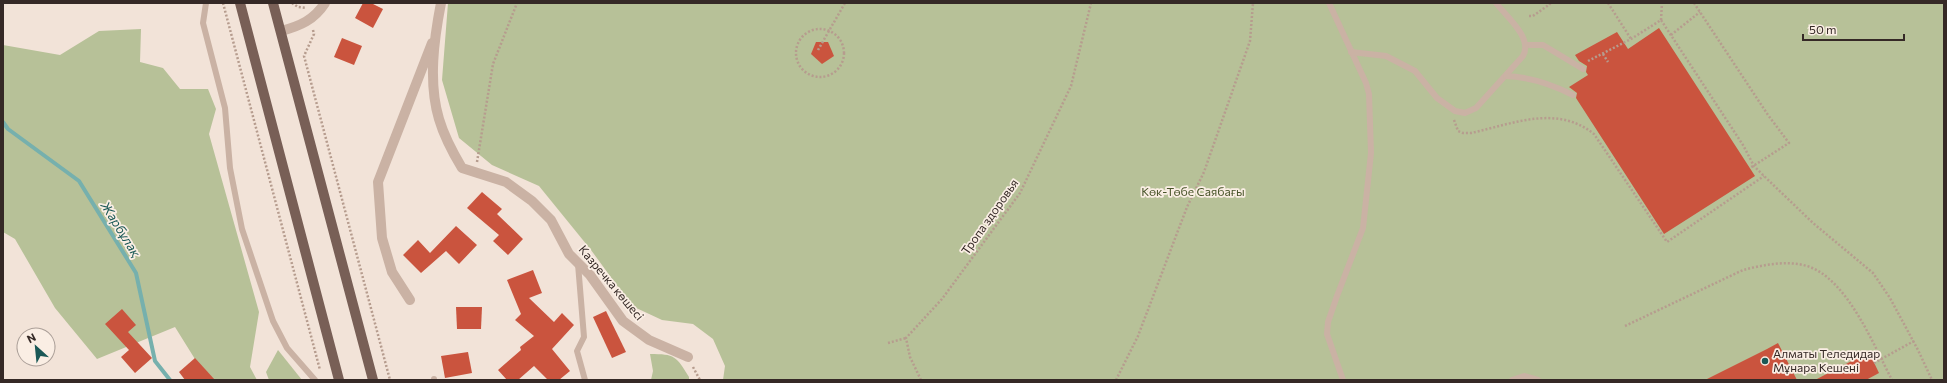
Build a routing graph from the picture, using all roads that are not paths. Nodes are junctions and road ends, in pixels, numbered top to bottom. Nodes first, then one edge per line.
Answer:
1 (206, 3) edge
2 (240, 3) edge
3 (273, 3) edge
4 (326, 3) edge
5 (441, 3) edge
6 (1329, 3) edge
7 (1496, 3) edge
8 (281, 31) junction
9 (436, 36) junction
10 (1526, 45) junction
11 (1351, 52) junction
12 (1584, 66) road end
13 (1506, 76) junction
14 (1573, 95) dead end
15 (578, 264) junction
16 (410, 300) dead end
17 (688, 358) road end
18 (315, 380) edge
19 (339, 380) edge
20 (373, 380) edge
21 (585, 380) edge
22 (1343, 380) edge
23 (1512, 380) edge
24 (1538, 380) edge

1 - 18 lane
2 - 19 main road
3 - 8 main road
4 - 8 street
5 - 9 street
6 - 11 lane
7 - 10 lane
8 - 20 main road
9 - 15 street, Казречка көшесі
9 - 16 street
10 - 12 lane
10 - 13 lane
11 - 13 lane
11 - 22 lane
13 - 14 lane
15 - 17 street, Казречка көшесі
15 - 21 lane
23 - 24 lane

